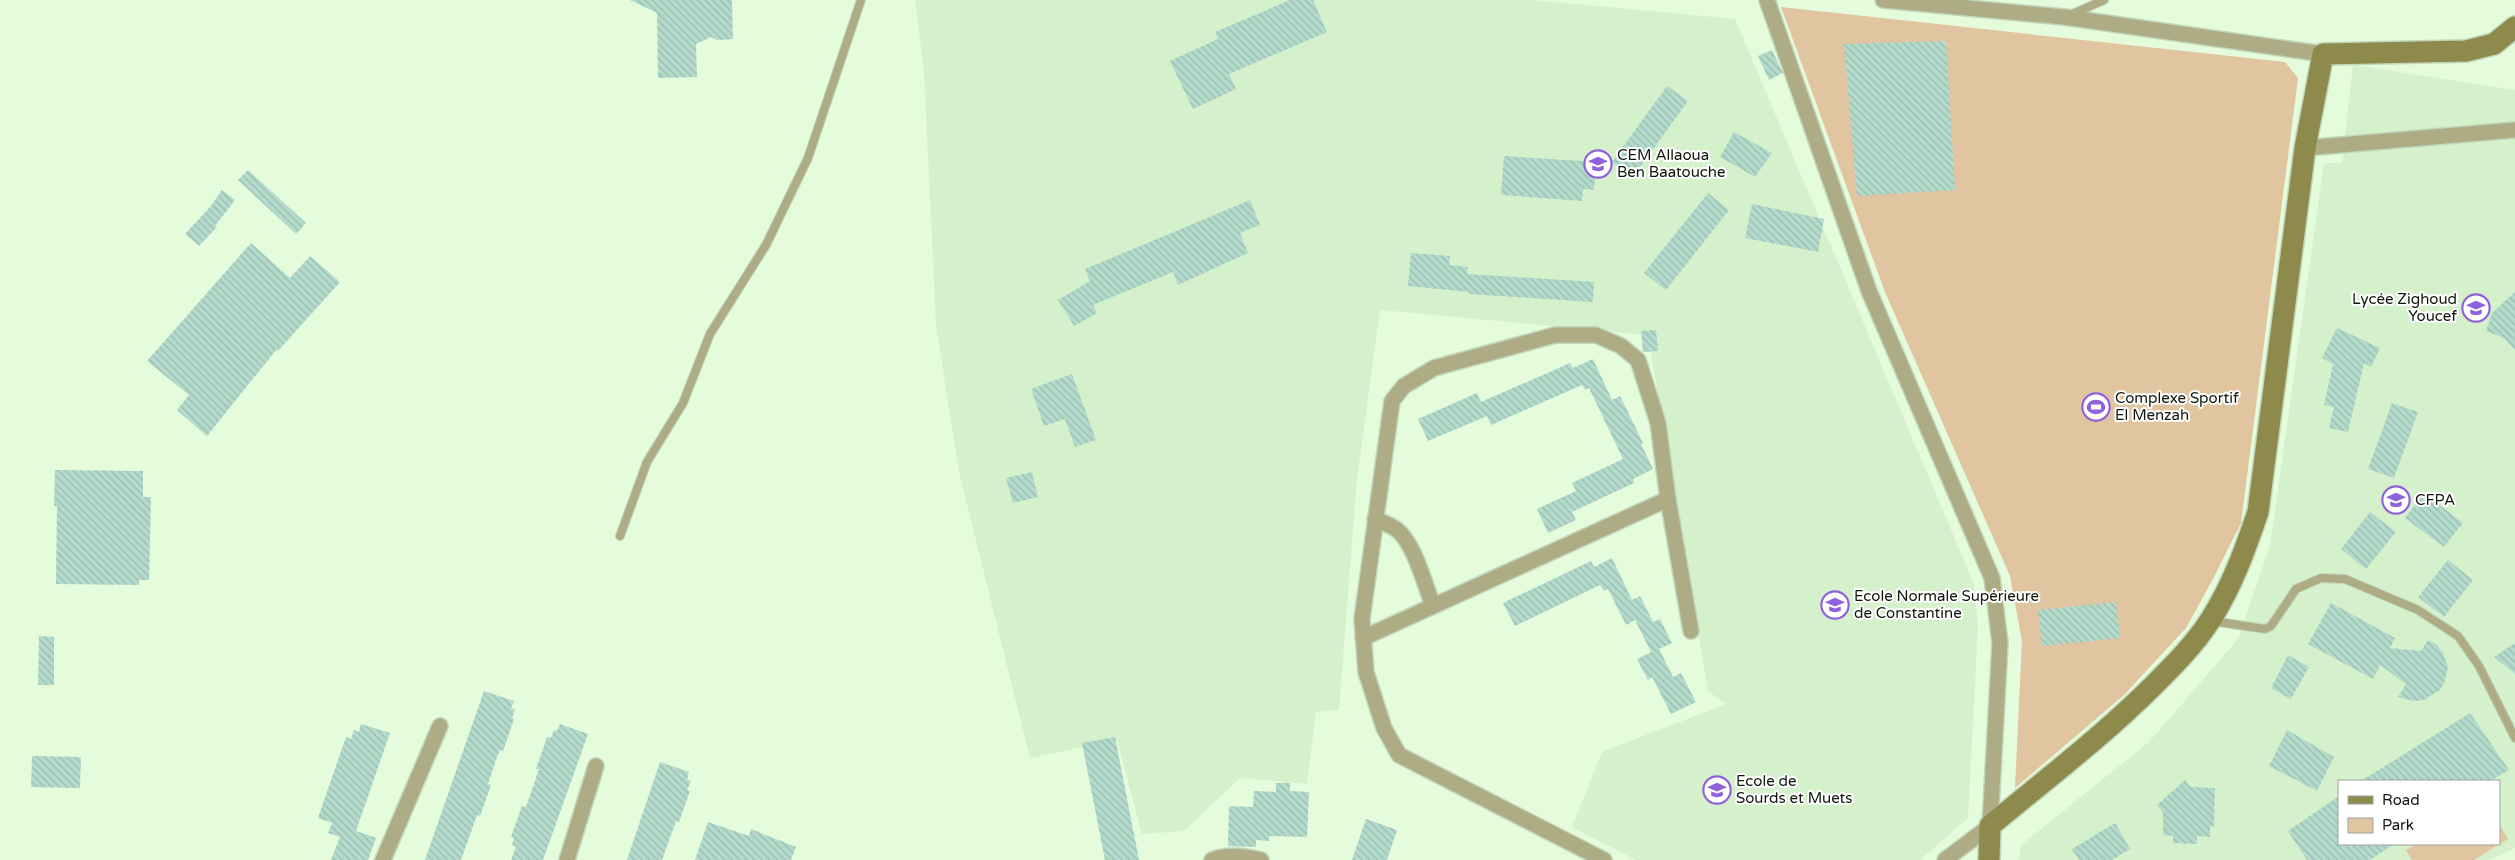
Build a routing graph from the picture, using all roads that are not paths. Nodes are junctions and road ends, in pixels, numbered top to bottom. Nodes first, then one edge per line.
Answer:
1 (860, 0) edge
2 (1767, 0) edge
3 (1883, 0) edge
4 (2104, 0) edge
5 (2064, 17) junction
6 (2515, 27) edge
7 (2323, 54) junction
8 (2515, 130) edge
9 (2304, 148) junction
10 (1668, 499) junction
11 (1376, 519) junction
12 (620, 536) dead end
13 (1433, 606) junction
14 (2210, 620) junction
15 (1691, 631) dead end
16 (1363, 638) junction
17 (440, 726) dead end
18 (2515, 738) edge
19 (596, 766) dead end
20 (1990, 826) junction
21 (383, 860) edge
22 (567, 860) edge
23 (1212, 860) edge
24 (1261, 860) edge
25 (1604, 860) edge
26 (1945, 860) edge
27 (1990, 860) edge

1 - 12 lane
2 - 20 street
3 - 5 street
4 - 5 lane
5 - 7 street
6 - 7 main road
7 - 9 main road
8 - 9 street
9 - 14 main road
10 - 11 street
10 - 13 street
10 - 15 street
11 - 13 street
11 - 16 street
13 - 16 street
14 - 18 lane
14 - 20 main road
16 - 25 street
17 - 21 street
19 - 22 street
20 - 26 street
20 - 27 main road
23 - 24 street

